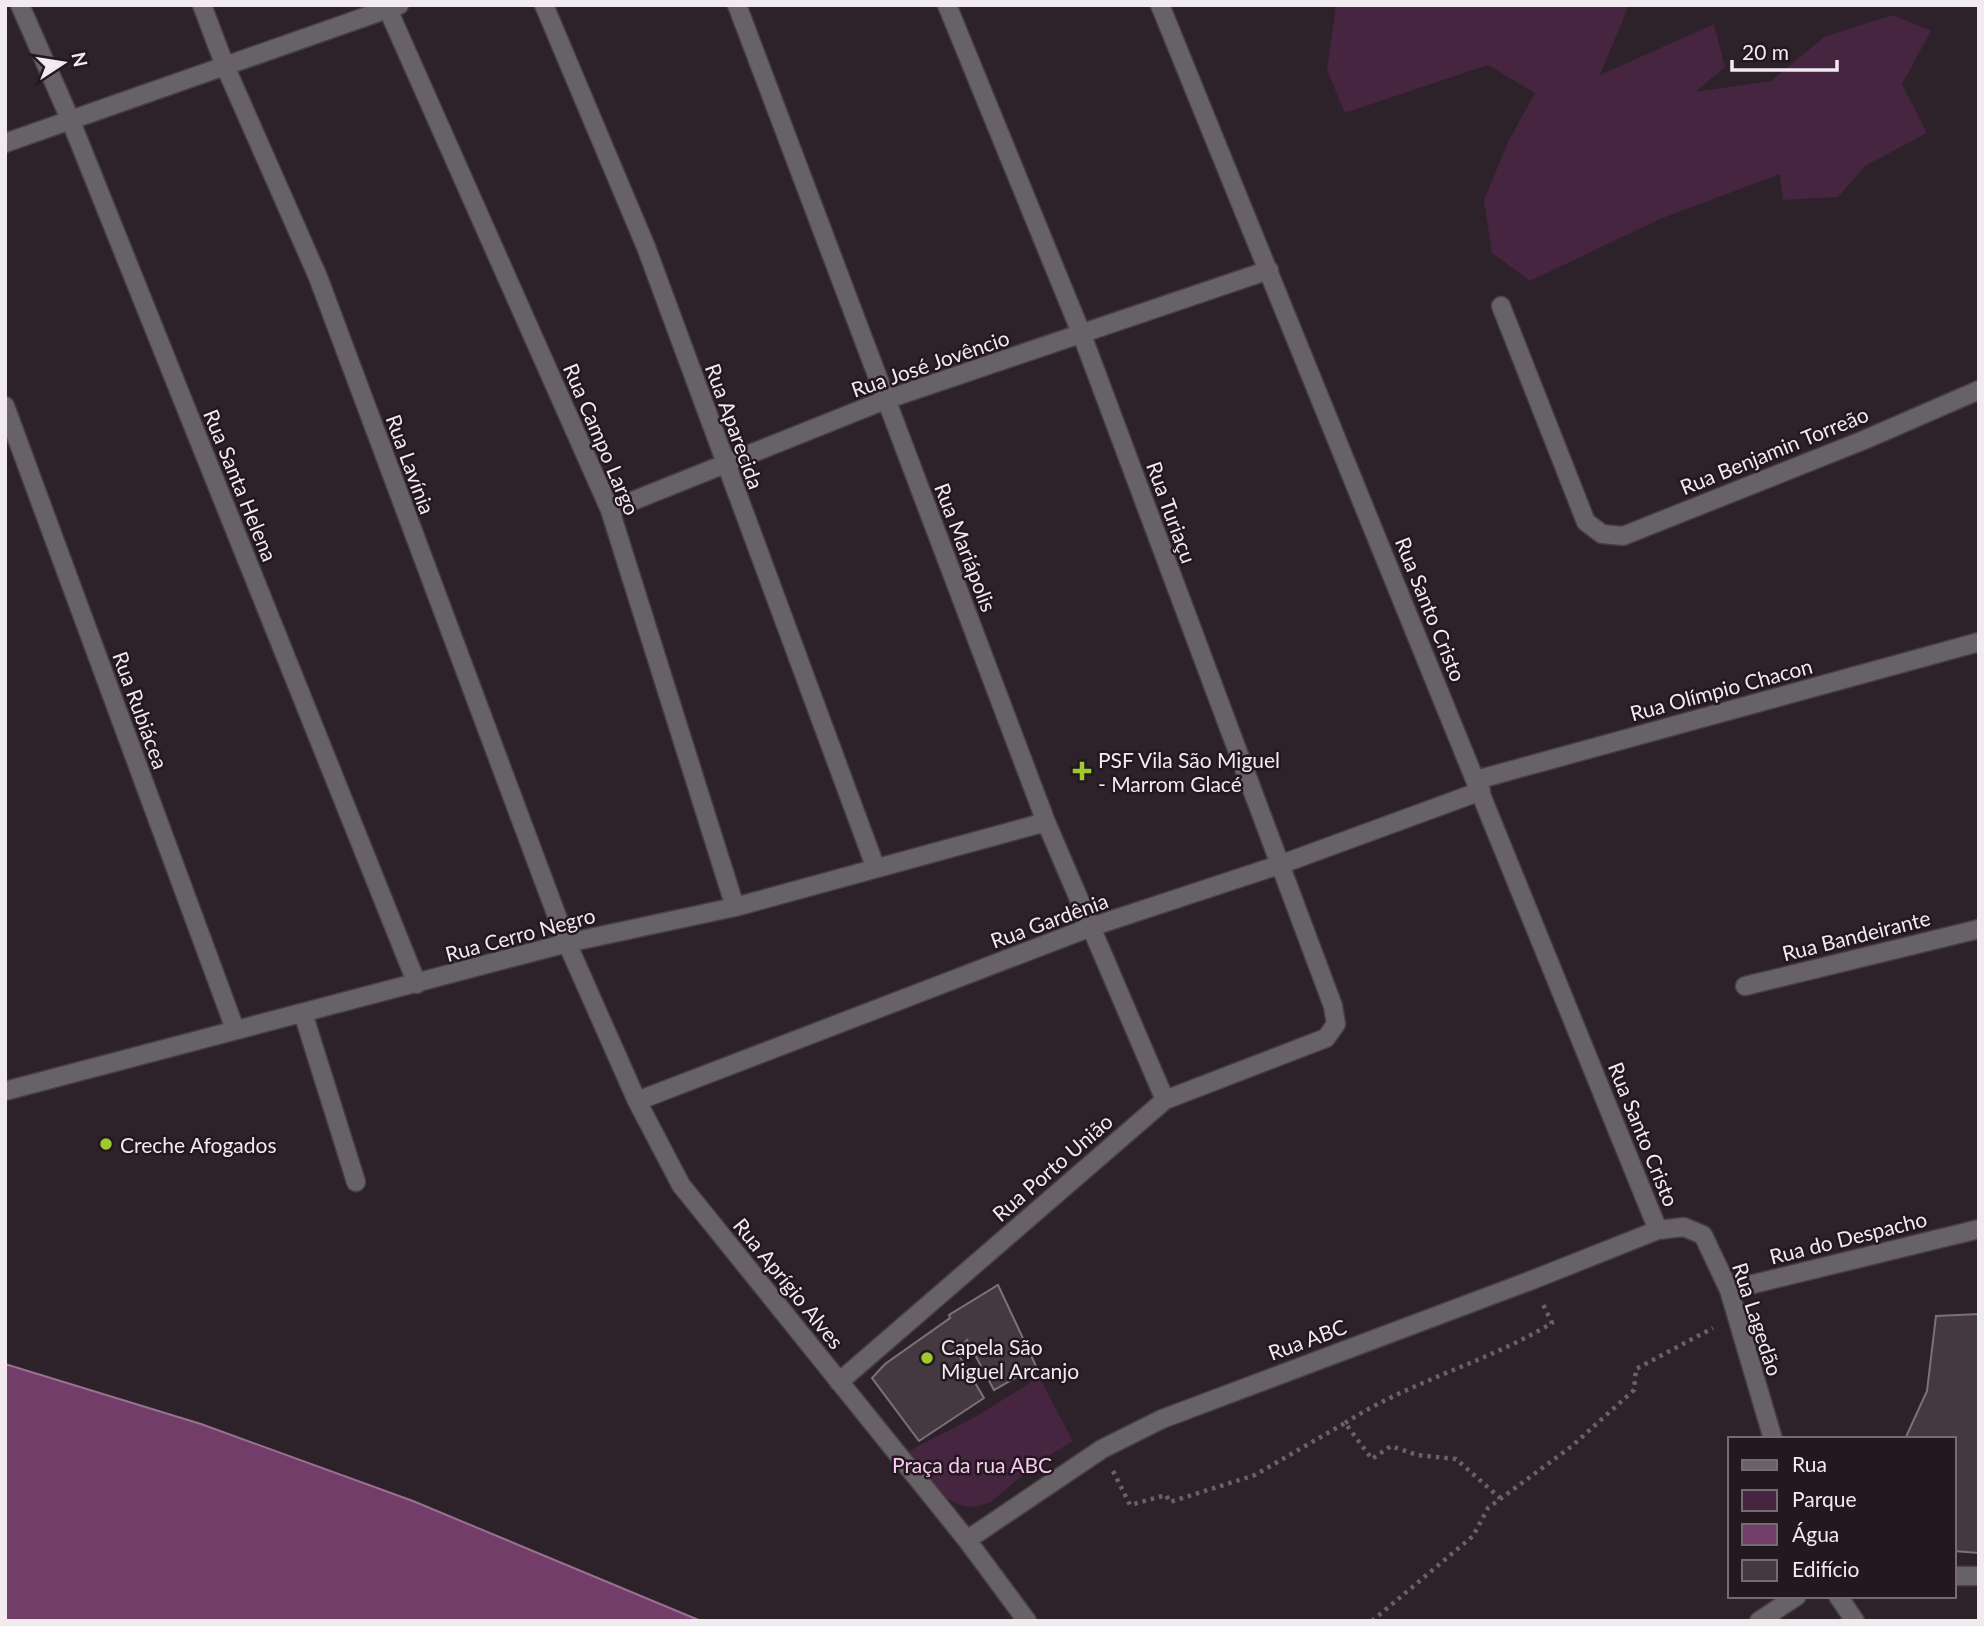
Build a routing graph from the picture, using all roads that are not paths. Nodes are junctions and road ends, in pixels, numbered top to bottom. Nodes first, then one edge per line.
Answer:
1 (20, 5) edge
2 (202, 5) edge
3 (544, 5) edge
4 (737, 5) edge
5 (947, 5) edge
6 (1160, 5) edge
7 (391, 7) edge
8 (225, 66) junction
9 (70, 119) junction
10 (5, 143) edge
11 (1269, 271) junction
12 (1502, 306) dead end
13 (1082, 335) junction
14 (1979, 390) edge
15 (885, 400) junction
16 (5, 406) edge
17 (725, 466) junction
18 (610, 510) junction
19 (1979, 642) edge
20 (1478, 785) junction
21 (1046, 822) junction
22 (1279, 865) junction
23 (875, 866) junction
24 (735, 907) junction
25 (1091, 927) junction
26 (1979, 929) edge
27 (567, 943) junction
28 (417, 984) junction
29 (1745, 986) dead end
30 (303, 1013) junction
31 (235, 1029) junction
32 (1326, 1038) joint
33 (5, 1091) edge
34 (1165, 1100) junction
35 (637, 1101) junction
36 (356, 1182) dead end
37 (1684, 1227) joint
38 (1979, 1229) edge
39 (1658, 1230) junction
40 (1729, 1290) junction
41 (839, 1382) junction
42 (1772, 1437) edge
43 (967, 1540) junction
44 (1956, 1576) edge
45 (1979, 1576) edge
46 (1794, 1598) edge
47 (1839, 1598) edge
48 (1027, 1621) edge
49 (1759, 1621) edge
50 (1855, 1621) edge

1 - 9 street, Rua Santa Helena
2 - 8 street, Rua Lavínia
3 - 17 street, Rua Aparecida
4 - 15 street, Rua Mariápolis
5 - 13 street, Rua Turiaçu
6 - 11 street, Rua Santo Cristo
7 - 8 street
7 - 18 street, Rua Campo Largo
8 - 9 street
8 - 27 street, Rua Lavínia
9 - 10 street
9 - 28 street, Rua Santa Helena
11 - 13 street, Rua José Jovêncio
11 - 20 street, Rua Santo Cristo
12 - 14 street, Rua Benjamin Torreão
13 - 15 street, Rua José Jovêncio
13 - 22 street, Rua Turiaçu
15 - 17 street, Rua José Jovêncio
15 - 21 street, Rua Mariápolis
16 - 31 street, Rua Rubiácea
17 - 18 street, Rua José Jovêncio
17 - 23 street, Rua Aparecida
18 - 24 street, Rua Campo Largo
19 - 20 street, Rua Olímpio Chacon
20 - 22 street, Rua Gardênia
20 - 39 street, Rua Santo Cristo
21 - 23 street, Rua Cerro Negro
21 - 25 street, Rua Mariápolis
22 - 25 street, Rua Gardênia
22 - 32 street, Rua Turiaçu
23 - 24 street, Rua Cerro Negro
24 - 27 street, Rua Cerro Negro
25 - 34 street, Rua Mariápolis
25 - 35 street, Rua Gardênia
26 - 29 street, Rua Bandeirante
27 - 28 street, Rua Cerro Negro
27 - 35 street, Rua Aprígio Alves
28 - 30 street, Rua Cerro Negro
30 - 31 street, Rua Cerro Negro
30 - 36 street
31 - 33 street, Rua Cerro Negro
32 - 34 street, Rua Porto União
34 - 41 street, Rua Porto União
35 - 41 street, Rua Aprígio Alves
37 - 39 street, Rua ABC
37 - 40 street, Rua Lagedão
38 - 40 street, Rua do Despacho
39 - 43 street, Rua ABC
40 - 42 street, Rua Lagedão
41 - 43 street, Rua Aprígio Alves
43 - 48 street, Rua Aprígio Alves
44 - 45 street
46 - 49 street
47 - 50 street

